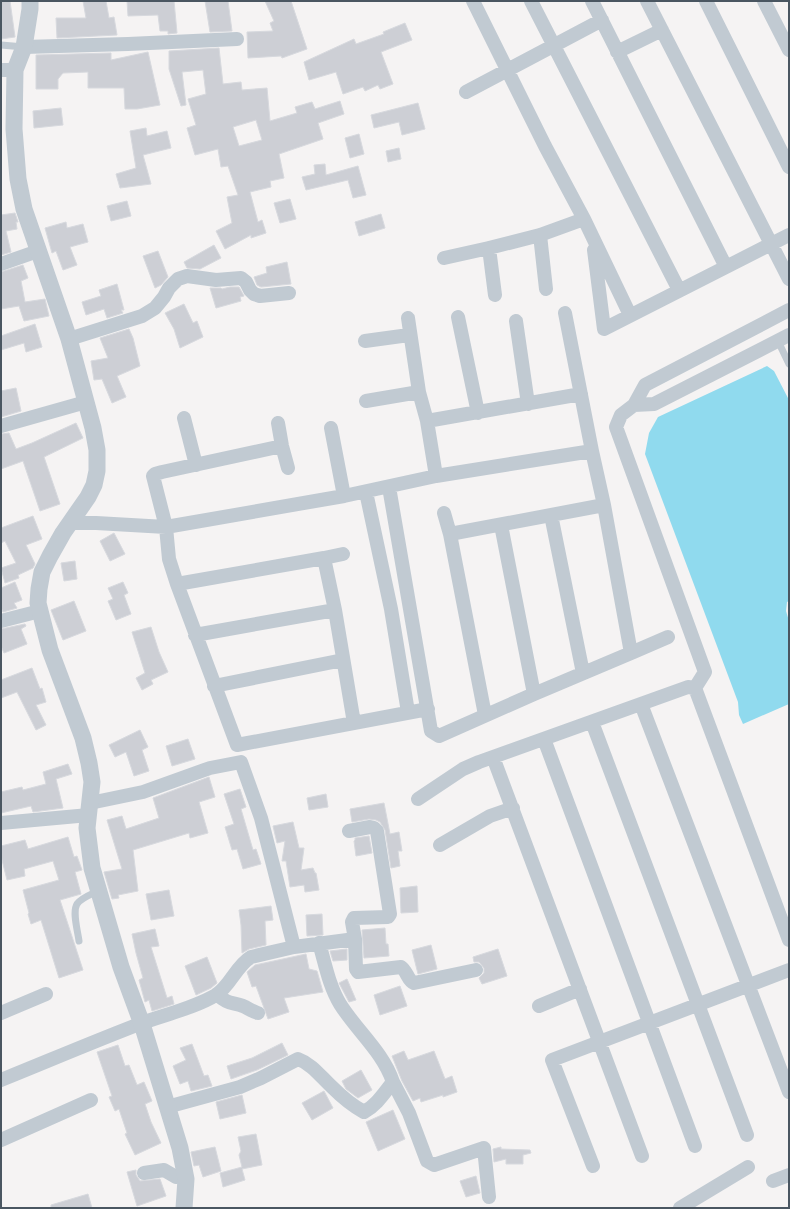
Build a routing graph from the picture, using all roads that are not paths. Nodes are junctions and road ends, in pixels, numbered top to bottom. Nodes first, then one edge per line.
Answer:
1 (30, 1) edge
2 (473, 1) edge
3 (531, 1) edge
4 (592, 1) edge
5 (647, 1) edge
6 (706, 1) edge
7 (764, 1) edge
8 (602, 20) junction
9 (662, 30) junction
10 (238, 39) dead end
11 (1, 45) edge
12 (553, 45) junction
13 (24, 47) junction
14 (789, 50) edge
15 (617, 52) junction
16 (8, 70) edge
17 (506, 70) junction
18 (466, 92) dead end
19 (789, 167) edge
20 (584, 219) junction
21 (540, 235) junction
22 (789, 235) edge
23 (593, 238) junction
24 (770, 244) junction
25 (489, 248) junction
26 (38, 251) junction
27 (444, 258) dead end
28 (1, 264) edge
29 (726, 267) junction
30 (789, 279) edge
31 (546, 288) dead end
32 (679, 290) junction
33 (289, 293) dead end
34 (495, 296) dead end
35 (789, 310) edge
36 (565, 313) dead end
37 (630, 315) junction
38 (458, 317) dead end
39 (408, 318) dead end
40 (516, 321) dead end
41 (409, 335) junction
42 (783, 338) edge
43 (69, 339) junction
44 (365, 341) dead end
45 (789, 364) edge
46 (419, 392) junction
47 (581, 394) junction
48 (366, 401) dead end
49 (86, 402) junction
50 (528, 404) junction
51 (634, 405) junction
52 (478, 413) junction
53 (184, 418) dead end
54 (427, 421) junction
55 (278, 423) dead end
56 (1, 426) edge
57 (331, 428) dead end
58 (282, 446) junction
59 (592, 451) junction
60 (196, 465) junction
61 (288, 468) dead end
62 (436, 476) junction
63 (389, 487) junction
64 (366, 492) junction
65 (344, 496) junction
66 (604, 505) junction
67 (444, 513) dead end
68 (551, 515) junction
69 (70, 523) junction
70 (500, 525) junction
71 (166, 527) junction
72 (450, 534) junction
73 (343, 554) dead end
74 (324, 558) junction
75 (177, 584) junction
76 (40, 610) junction
77 (335, 610) junction
78 (1, 622) edge
79 (195, 635) junction
80 (668, 637) dead end
81 (631, 653) junction
82 (343, 660) junction
83 (583, 673) junction
84 (214, 686) junction
85 (695, 688) junction
86 (534, 694) junction
87 (641, 704) junction
88 (428, 709) junction
89 (408, 712) junction
90 (485, 715) junction
91 (354, 722) junction
92 (592, 722) junction
93 (544, 739) junction
94 (236, 745) junction
95 (493, 757) junction
96 (241, 762) junction
97 (418, 799) dead end
98 (513, 808) junction
99 (89, 809) junction
100 (1, 823) edge
101 (349, 831) dead end
102 (440, 845) dead end
103 (98, 891) junction
104 (355, 939) junction
105 (789, 940) edge
106 (79, 941) dead end
107 (319, 943) junction
108 (294, 947) junction
109 (476, 970) dead end
110 (789, 970) edge
111 (748, 985) junction
112 (580, 989) junction
113 (46, 994) dead end
114 (217, 994) junction
115 (698, 1005) junction
116 (539, 1006) dead end
117 (1, 1013) edge
118 (258, 1013) dead end
119 (650, 1023) junction
120 (142, 1024) junction
121 (600, 1042) junction
122 (1, 1080) edge
123 (393, 1082) junction
124 (789, 1092) edge
125 (91, 1100) dead end
126 (167, 1107) junction
127 (747, 1135) dead end
128 (1, 1140) edge
129 (696, 1146) dead end
130 (642, 1156) dead end
131 (593, 1166) dead end
132 (748, 1167) dead end
133 (144, 1173) dead end
134 (185, 1175) junction
135 (789, 1175) edge
136 (773, 1181) dead end
137 (490, 1198) dead end
138 (184, 1208) edge
139 (680, 1208) edge

1 - 13 street
2 - 17 street
3 - 12 street
4 - 8 street
5 - 9 street
6 - 19 street
7 - 14 street
8 - 12 street
8 - 15 street
9 - 15 street
9 - 24 street
10 - 13 street
11 - 13 lane
12 - 17 street
12 - 32 street
13 - 16 street
15 - 29 street
16 - 26 street
17 - 18 street
17 - 20 street
20 - 21 street
20 - 23 street
21 - 25 street
21 - 31 street
22 - 24 street
23 - 37 street
23 - 37 street
24 - 29 street
24 - 30 street
25 - 27 street
25 - 34 street
26 - 28 street
26 - 43 street
29 - 32 street
32 - 37 street
33 - 43 street
35 - 51 street
36 - 47 street
38 - 52 street
39 - 41 street
40 - 50 street
41 - 44 street
41 - 46 street
42 - 45 lane
42 - 51 street
43 - 49 street
46 - 48 street
46 - 54 street
47 - 50 street
47 - 59 street
49 - 56 street
49 - 69 street
50 - 52 street
51 - 85 street
52 - 54 street
53 - 60 street
54 - 62 street
55 - 58 street
57 - 65 street
58 - 60 street
58 - 61 street
59 - 62 street
59 - 66 street
60 - 71 street
62 - 63 street
63 - 64 street
63 - 88 street
64 - 65 street
64 - 89 street
65 - 71 street
66 - 68 street
66 - 81 street
67 - 72 street
68 - 70 street
68 - 83 street
69 - 71 street
69 - 76 street
70 - 72 street
70 - 86 street
71 - 75 street
72 - 90 street
73 - 74 street
74 - 75 street
74 - 77 street
75 - 79 street
76 - 78 street
76 - 99 street
77 - 79 street
77 - 82 street
79 - 84 street
80 - 81 street
81 - 83 street
82 - 84 street
82 - 91 street
83 - 86 street
84 - 94 street
85 - 87 street
85 - 105 street
86 - 90 street
87 - 92 street
87 - 111 street
88 - 89 street
88 - 90 street
89 - 91 street
91 - 94 street
92 - 93 street
92 - 115 street
93 - 95 street
93 - 119 street
94 - 96 street
95 - 97 street
95 - 98 street
96 - 99 street
96 - 108 street
98 - 102 street
98 - 112 street
99 - 100 street
99 - 103 street
101 - 104 street
103 - 106 lane
103 - 120 street
104 - 107 street
104 - 109 street
107 - 108 street
107 - 123 street
108 - 114 street
110 - 111 street
111 - 115 street
111 - 124 street
112 - 116 street
112 - 121 street
113 - 117 street
114 - 118 street
114 - 120 street
115 - 119 street
115 - 127 street
119 - 121 street
119 - 129 street
120 - 122 street
120 - 126 street
121 - 130 street
121 - 131 street
123 - 126 street
123 - 137 street
125 - 128 street
126 - 134 street
132 - 139 street
133 - 134 street
134 - 138 street
135 - 136 street

